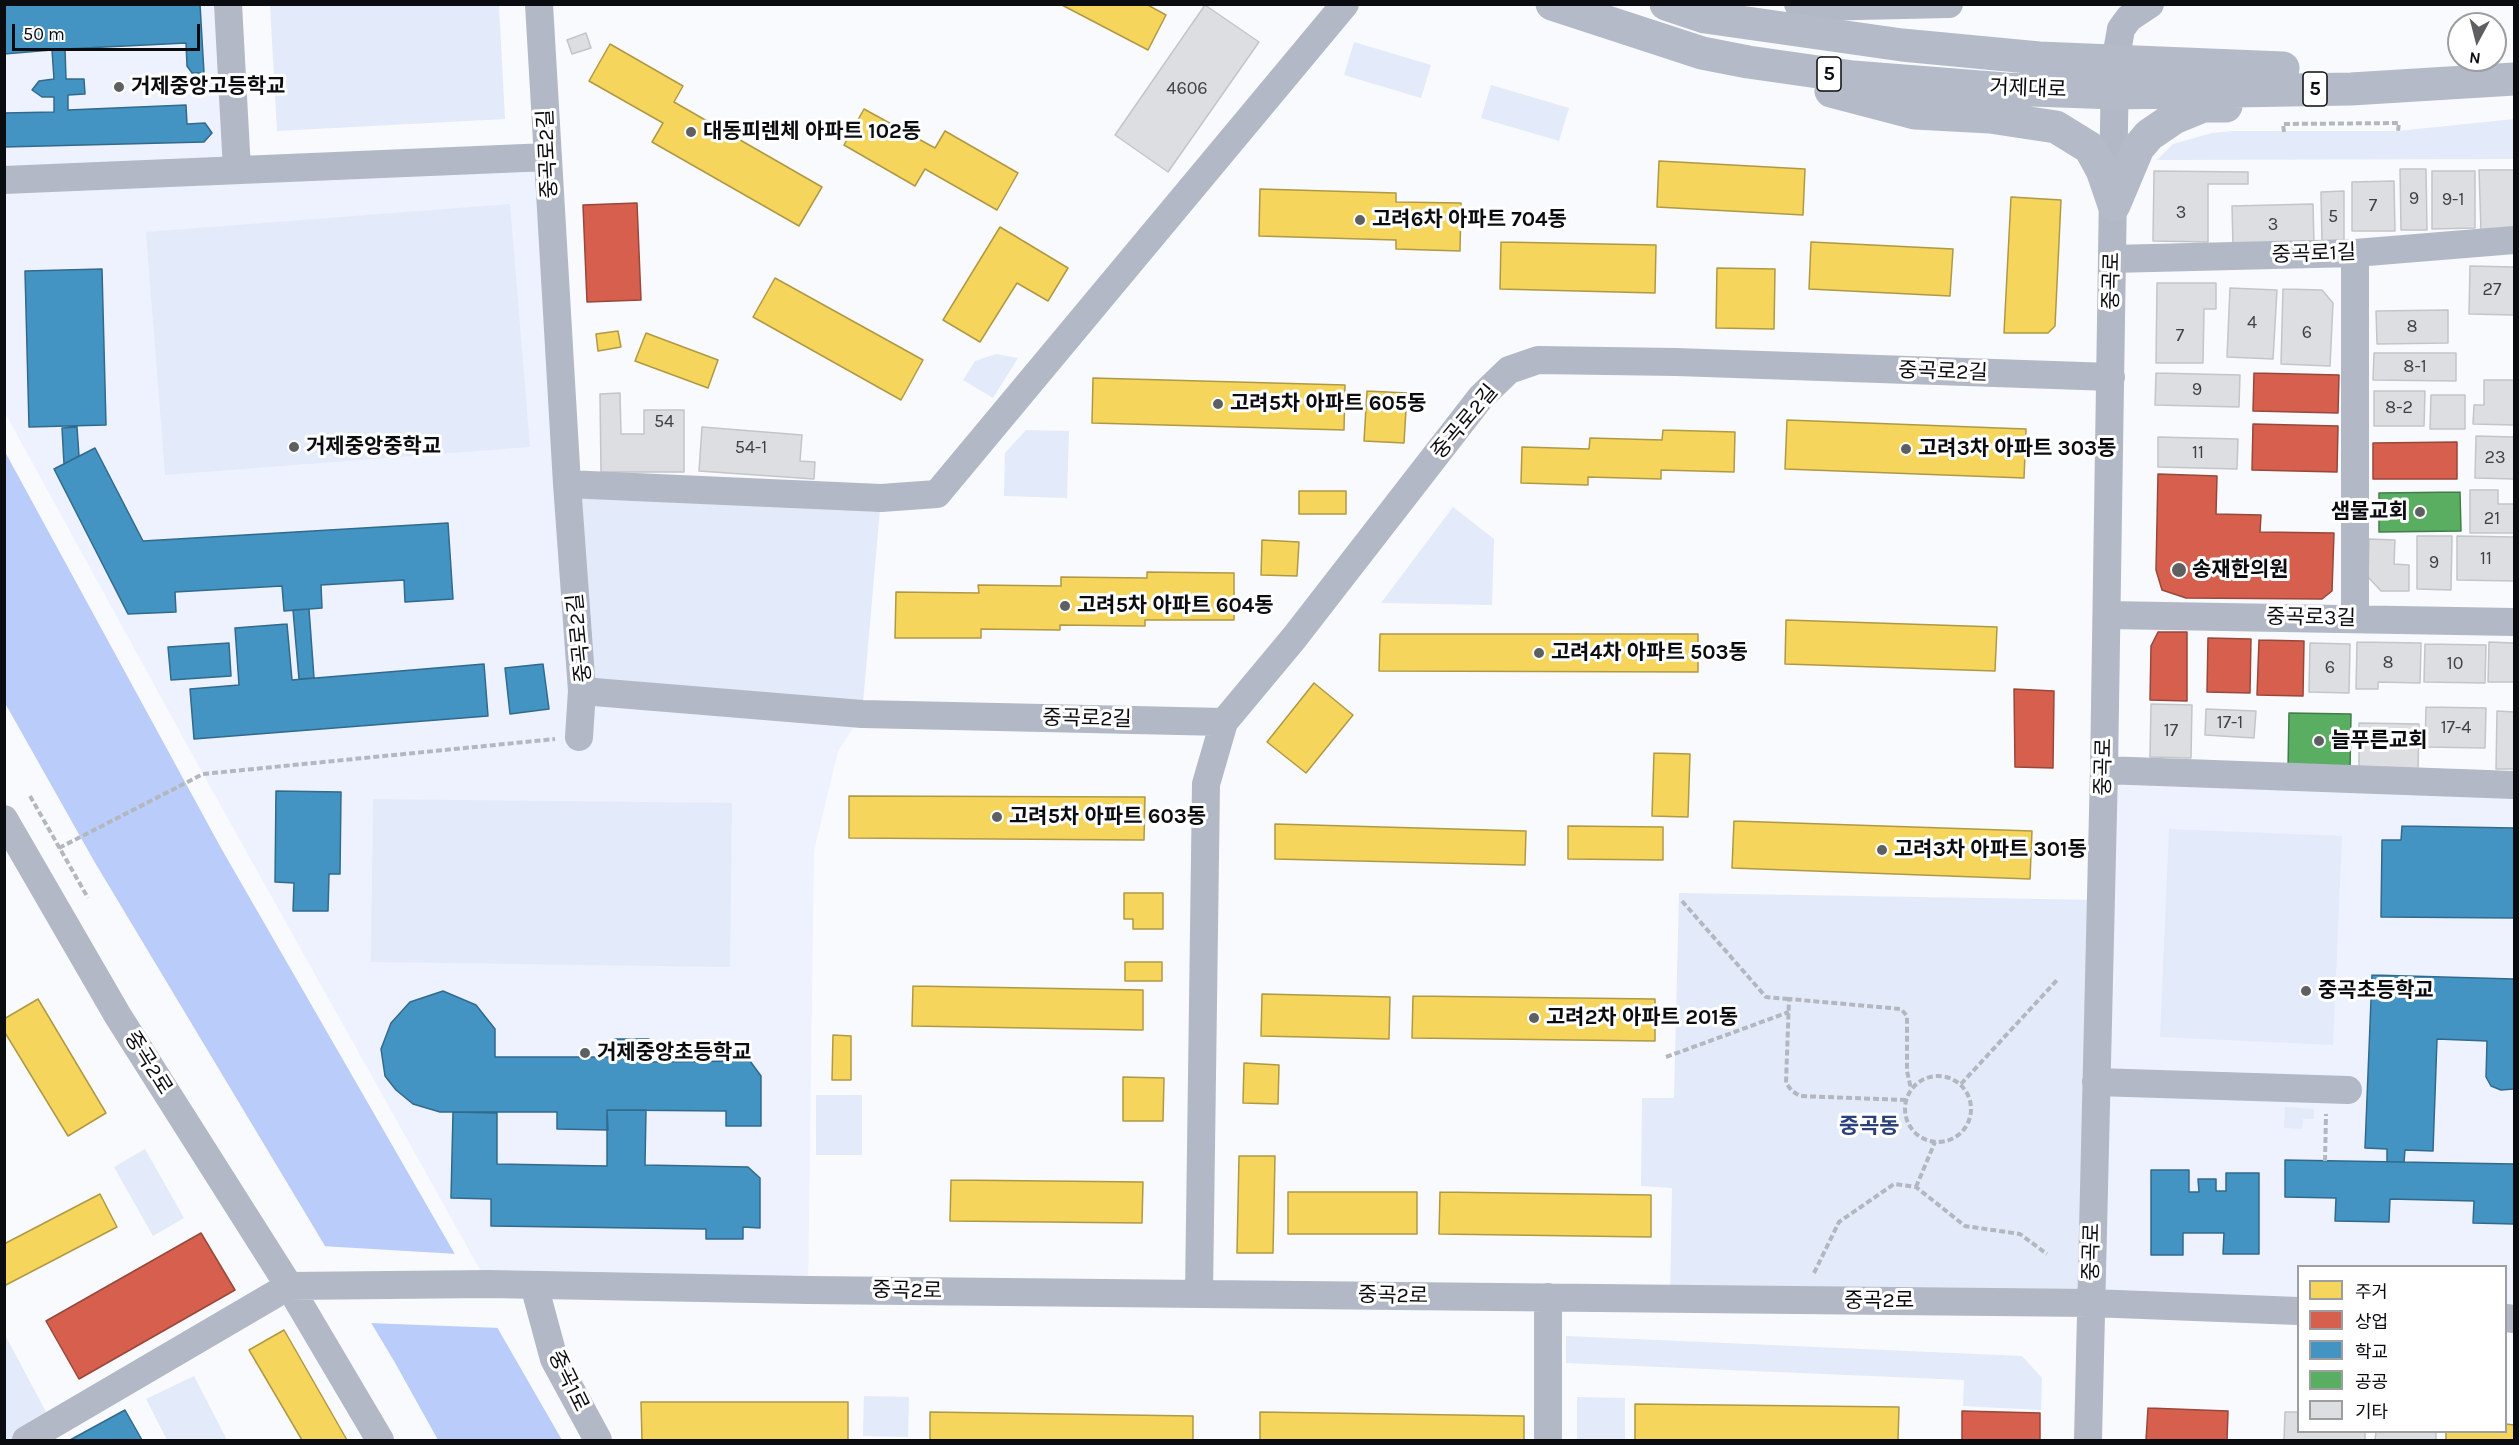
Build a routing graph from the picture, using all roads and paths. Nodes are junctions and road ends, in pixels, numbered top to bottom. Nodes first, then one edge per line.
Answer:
1 (228, 4) edge
2 (539, 4) edge
3 (1345, 4) edge
4 (1552, 4) edge
5 (1666, 4) edge
6 (1798, 4) edge
7 (1949, 4) edge
8 (2150, 4) edge
9 (1748, 62) junction
10 (2447, 62) edge
11 (2115, 78) junction
12 (2514, 79) edge
13 (2514, 96) edge
14 (2398, 131) dead end
15 (2284, 132) dead end
16 (548, 157) junction
17 (237, 170) junction
18 (4, 180) edge
19 (2114, 205) junction
20 (2514, 240) edge
21 (2355, 253) junction
22 (2112, 259) junction
23 (2111, 377) junction
24 (567, 484) junction
25 (2107, 615) junction
26 (2355, 619) junction
27 (2514, 622) edge
28 (582, 691) junction
29 (1224, 722) junction
30 (579, 737) joint
31 (2104, 770) junction
32 (2514, 785) edge
33 (30, 796) dead end
34 (9, 835) edge
35 (59, 848) junction
36 (88, 898) dead end
37 (1682, 901) dead end
38 (2058, 979) dead end
39 (1789, 999) junction
40 (1789, 1012) junction
41 (1666, 1057) dead end
42 (2096, 1082) junction
43 (1961, 1084) junction
44 (1911, 1089) junction
45 (2337, 1090) joint
46 (1906, 1100) junction
47 (1935, 1142) junction
48 (2325, 1161) dead end
49 (1916, 1187) junction
50 (2048, 1254) dead end
51 (1813, 1275) dead end
52 (534, 1285) junction
53 (298, 1286) junction
54 (1199, 1294) junction
55 (1548, 1298) junction
56 (2091, 1303) junction
57 (2297, 1311) edge
58 (26, 1440) edge
59 (380, 1440) edge
60 (598, 1440) edge
61 (1548, 1440) edge
62 (2088, 1440) edge

1 - 17 street
2 - 16 street, 중곡로2길
3 - 24 street
4 - 9 main road, 거제대로 / 5
5 - 11 main road, 거제대로 / 5
6 - 7 street
8 - 11 street, 중곡로
9 - 11 main road, 거제대로 / 5
9 - 19 main road
10 - 11 main road, 거제대로 / 5
11 - 12 main road, 거제대로 / 5
11 - 19 street, 중곡로
13 - 19 main road
14 - 15 path
16 - 17 street
16 - 24 street, 중곡로2길
17 - 18 street
19 - 22 street, 중곡로
20 - 21 street, 중곡로1길
21 - 22 street, 중곡로1길
21 - 26 street
22 - 23 street, 중곡로
23 - 25 street, 중곡로
23 - 29 street, 중곡로2길
24 - 28 street, 중곡로2길
25 - 26 street, 중곡로3길
25 - 31 street, 중곡로
26 - 27 street, 중곡로3길
28 - 29 street, 중곡로2길
28 - 30 street
29 - 54 street
30 - 35 path
31 - 32 street
31 - 42 street, 중곡로
33 - 35 path
34 - 53 street, 중곡2로
35 - 36 path
37 - 39 path
38 - 43 path
39 - 40 path
39 - 44 path
40 - 41 path
40 - 46 path
42 - 45 street
42 - 56 street, 중곡로
43 - 44 path
43 - 47 path
44 - 46 path
45 - 48 path
46 - 47 path
47 - 49 path
49 - 50 path
49 - 51 path
52 - 53 street, 중곡2로
52 - 54 street, 중곡2로
52 - 60 street, 중곡1로
53 - 58 street
53 - 59 street, 중곡2로
54 - 55 street, 중곡2로
55 - 56 street, 중곡2로
55 - 61 street
56 - 57 street, 중곡2로
56 - 62 street, 중곡로

